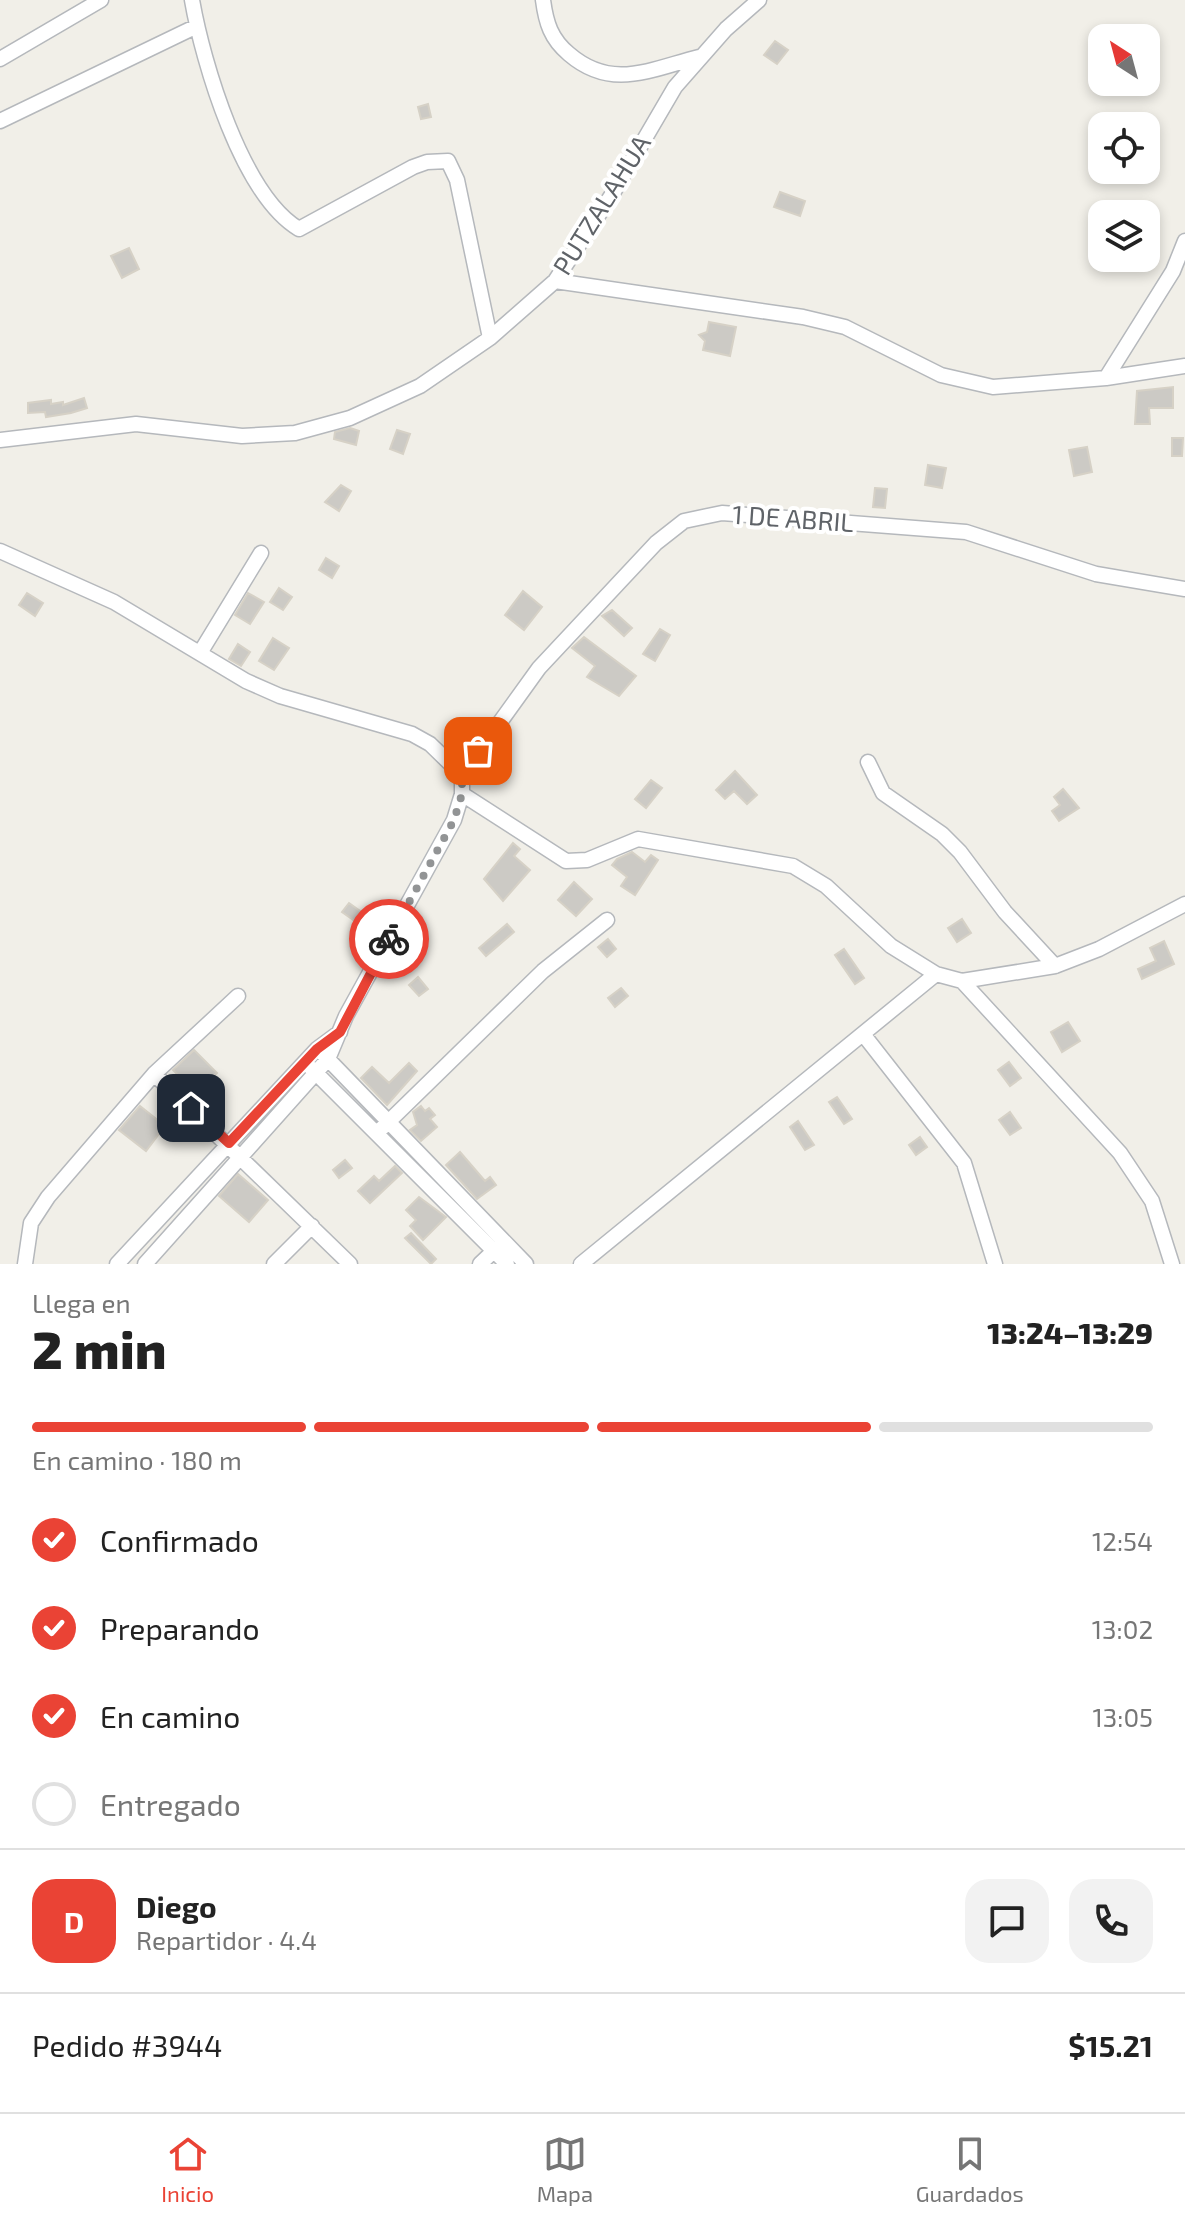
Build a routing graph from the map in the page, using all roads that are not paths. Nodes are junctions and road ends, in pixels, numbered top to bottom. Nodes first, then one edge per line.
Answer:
1 (101, 0) edge
2 (192, 0) edge
3 (543, 0) edge
4 (759, 0) edge
5 (197, 26) junction
6 (700, 57) junction
7 (0, 59) edge
8 (0, 121) edge
9 (1185, 241) edge
10 (555, 281) junction
11 (490, 338) junction
12 (1185, 366) edge
13 (1106, 378) junction
14 (0, 440) edge
15 (0, 551) edge
16 (261, 553) dead end
17 (1185, 589) edge
18 (200, 653) junction
19 (868, 762) dead end
20 (462, 775) junction
21 (462, 794) junction
22 (1185, 904) edge
23 (607, 920) dead end
24 (1055, 966) junction
25 (936, 974) junction
26 (962, 981) junction
27 (238, 996) dead end
28 (863, 1034) junction
29 (322, 1054) junction
30 (305, 1062) junction
31 (317, 1073) junction
32 (154, 1074) junction
33 (383, 1127) junction
34 (229, 1143) junction
35 (242, 1156) junction
36 (312, 1226) junction
37 (499, 1246) junction
38 (25, 1264) edge
39 (117, 1264) edge
40 (145, 1264) edge
41 (274, 1264) edge
42 (350, 1264) edge
43 (480, 1264) edge
44 (507, 1264) edge
45 (526, 1264) edge
46 (581, 1264) edge
47 (995, 1264) edge
48 (1172, 1264) edge

1 - 7 street
2 - 5 street
3 - 6 street
4 - 6 street, PUTZALAHUA
5 - 8 street
5 - 11 street
6 - 10 street, PUTZALAHUA
9 - 13 street
10 - 11 street, PUTZALAHUA
10 - 13 street
11 - 14 street, PUTZALAHUA
12 - 13 street
15 - 18 street
16 - 18 street
17 - 20 street, 1 DE ABRIL
18 - 20 street
19 - 24 street
20 - 21 street
21 - 25 street
21 - 29 street
22 - 24 street
23 - 33 street
24 - 26 street
25 - 26 street
25 - 28 street
26 - 48 street
27 - 32 street
28 - 46 street
28 - 47 street
29 - 30 street
29 - 31 street
29 - 33 street
30 - 31 street
30 - 34 street
31 - 33 street
31 - 35 street
32 - 34 street
32 - 38 street
33 - 37 street
34 - 35 street
34 - 39 street
35 - 36 street
35 - 40 street
36 - 41 street
36 - 42 street
37 - 43 street
37 - 44 street
37 - 45 street

